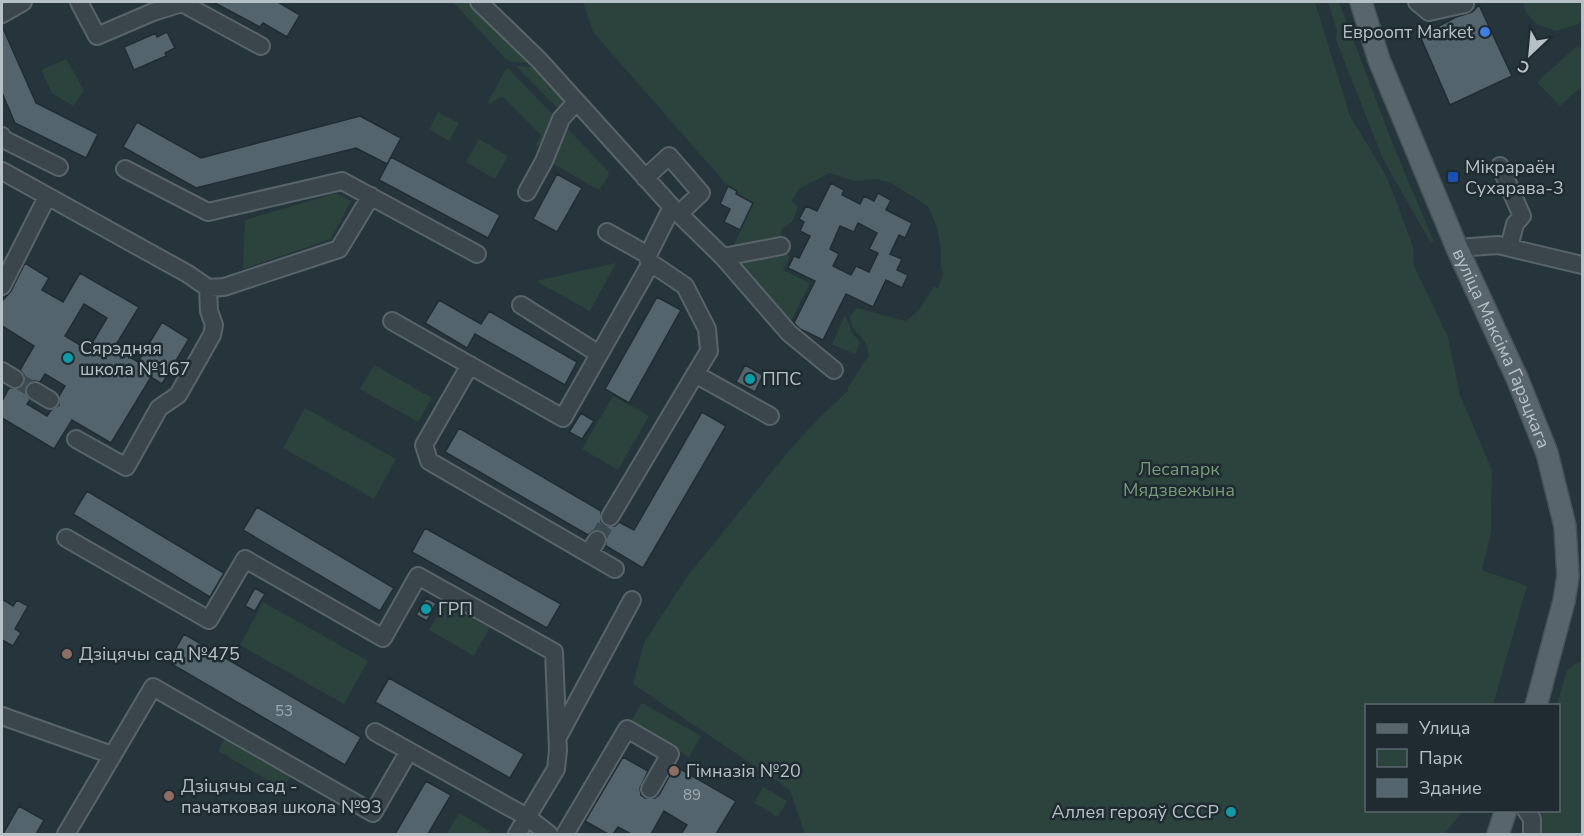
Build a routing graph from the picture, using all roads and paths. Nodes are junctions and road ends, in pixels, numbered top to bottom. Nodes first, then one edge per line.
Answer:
1 (23, 2) edge
2 (78, 2) edge
3 (479, 2) edge
4 (1361, 2) edge
5 (1417, 2) edge
6 (1465, 4) dead end
7 (2, 14) edge
8 (261, 46) dead end
9 (576, 102) junction
10 (2, 136) edge
11 (1500, 166) dead end
12 (59, 167) dead end
13 (125, 169) dead end
14 (2, 171) edge
15 (645, 178) junction
16 (527, 192) dead end
17 (371, 196) junction
18 (47, 197) junction
19 (675, 211) junction
20 (607, 232) dead end
21 (781, 246) dead end
22 (1509, 247) junction
23 (1457, 248) junction
24 (477, 254) dead end
25 (723, 257) junction
26 (650, 259) junction
27 (1582, 265) edge
28 (2, 286) edge
29 (208, 288) junction
30 (521, 305) dead end
31 (392, 321) dead end
32 (599, 354) junction
33 (470, 365) junction
34 (834, 370) dead end
35 (695, 374) junction
36 (770, 416) dead end
37 (76, 439) dead end
38 (610, 517) tunnel mouth
39 (66, 537) dead end
40 (615, 569) dead end
41 (1575, 575) edge
42 (632, 600) dead end
43 (1536, 704) edge
44 (2, 716) edge
45 (375, 732) dead end
46 (558, 738) junction
47 (409, 750) junction
48 (112, 755) junction
49 (650, 789) dead end
50 (1505, 812) edge
51 (1527, 812) edge
52 (528, 817) junction
53 (66, 834) edge
54 (517, 834) edge
55 (549, 834) edge
56 (565, 834) edge
57 (1498, 834) edge
58 (1532, 834) edge

1 - 7 street
2 - 8 street
3 - 9 street
4 - 23 main road, вуліца Максіма Гарэцкага
5 - 6 street
9 - 15 street
9 - 16 street
10 - 12 street
11 - 22 street
13 - 17 street
14 - 18 street
15 - 19 street
15 - 19 street
17 - 24 street
17 - 29 street
18 - 28 street
18 - 29 street
19 - 25 street
19 - 26 street
20 - 26 street
21 - 25 street
22 - 23 street
22 - 27 street
23 - 41 main road, вуліца Максіма Гарэцкага
25 - 34 street
26 - 32 street
26 - 35 street
29 - 37 street
30 - 32 street
31 - 33 street
32 - 33 street
33 - 40 street
35 - 36 street
35 - 38 street
39 - 46 street
41 - 43 main road, вуліца Максіма Гарэцкага
42 - 46 street
44 - 48 street
45 - 47 street
46 - 52 street
47 - 48 street
47 - 52 street
48 - 53 street
49 - 56 street
50 - 57 main road
51 - 58 street
52 - 54 street
52 - 55 street

